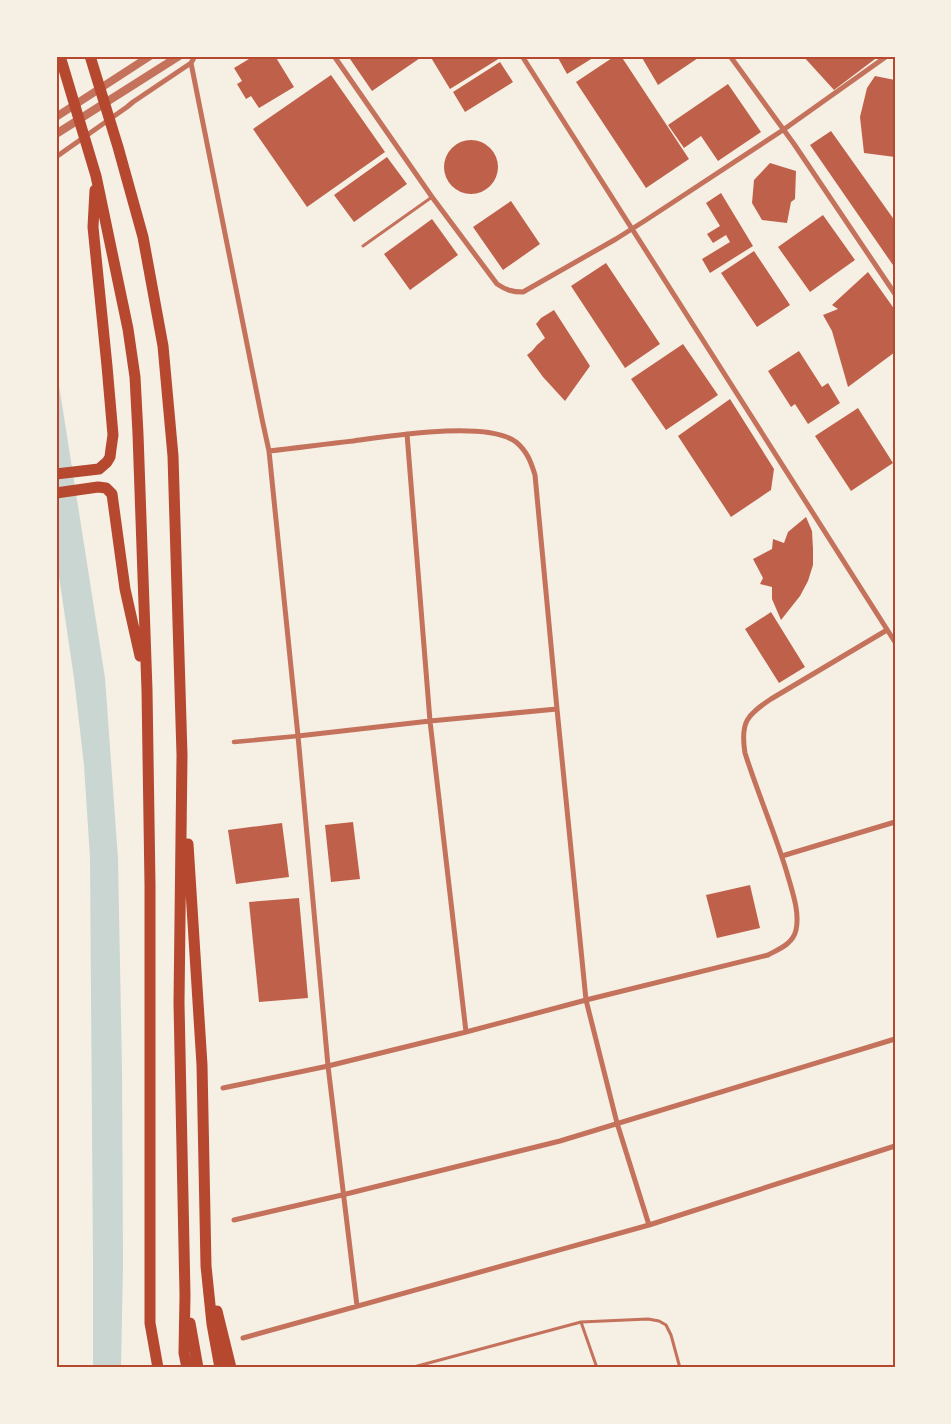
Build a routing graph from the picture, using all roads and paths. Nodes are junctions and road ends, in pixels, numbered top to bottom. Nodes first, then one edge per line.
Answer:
1 (60, 56) edge
2 (90, 56) edge
3 (150, 56) edge
4 (178, 56) edge
5 (194, 56) edge
6 (334, 56) edge
7 (522, 56) edge
8 (730, 56) edge
9 (887, 56) edge
10 (191, 63) junction
11 (56, 117) edge
12 (784, 130) junction
13 (56, 134) edge
14 (56, 157) edge
15 (96, 176) junction
16 (432, 198) junction
17 (631, 229) junction
18 (363, 246) dead end
19 (895, 294) edge
20 (408, 434) junction
21 (270, 451) junction
22 (56, 474) edge
23 (56, 493) edge
24 (887, 630) junction
25 (895, 642) edge
26 (147, 690) junction
27 (557, 709) junction
28 (430, 721) junction
29 (298, 736) junction
30 (234, 742) dead end
31 (182, 755) junction
32 (895, 822) edge
33 (782, 856) junction
34 (586, 1000) junction
35 (466, 1032) junction
36 (895, 1039) edge
37 (328, 1066) junction
38 (223, 1088) dead end
39 (617, 1123) junction
40 (895, 1146) edge
41 (342, 1195) junction
42 (234, 1220) dead end
43 (649, 1225) junction
44 (206, 1266) junction
45 (185, 1295) junction
46 (357, 1306) junction
47 (581, 1322) junction
48 (150, 1324) junction
49 (243, 1338) dead end
50 (150, 1368) edge
51 (158, 1368) edge
52 (187, 1368) edge
53 (198, 1368) edge
54 (220, 1368) edge
55 (231, 1368) edge
56 (410, 1368) edge
57 (597, 1368) edge
58 (680, 1368) edge

1 - 15 highway
2 - 31 highway
3 - 11 street
4 - 13 street
5 - 10 street
6 - 16 street
7 - 17 street
8 - 12 street
9 - 12 street
10 - 14 street
10 - 21 street
12 - 17 street
12 - 19 street
15 - 22 highway
15 - 26 highway
16 - 17 street
16 - 18 lane
17 - 24 street
20 - 21 street
20 - 27 street
20 - 28 street
21 - 29 street
23 - 26 highway
24 - 25 street
24 - 33 street
26 - 48 highway
27 - 28 street
27 - 34 street
28 - 29 street
28 - 35 street
29 - 30 street
29 - 37 street
31 - 44 highway
31 - 45 highway
32 - 33 street
33 - 34 street
34 - 35 street
34 - 39 street
35 - 37 street
36 - 39 street
37 - 38 street
37 - 41 street
39 - 41 street
39 - 43 street
40 - 43 street
41 - 42 street
41 - 46 street
43 - 46 street
44 - 54 highway
44 - 55 highway
45 - 52 highway
45 - 53 highway
46 - 49 street
47 - 56 lane
47 - 57 lane
47 - 58 lane
48 - 50 highway
48 - 51 highway

